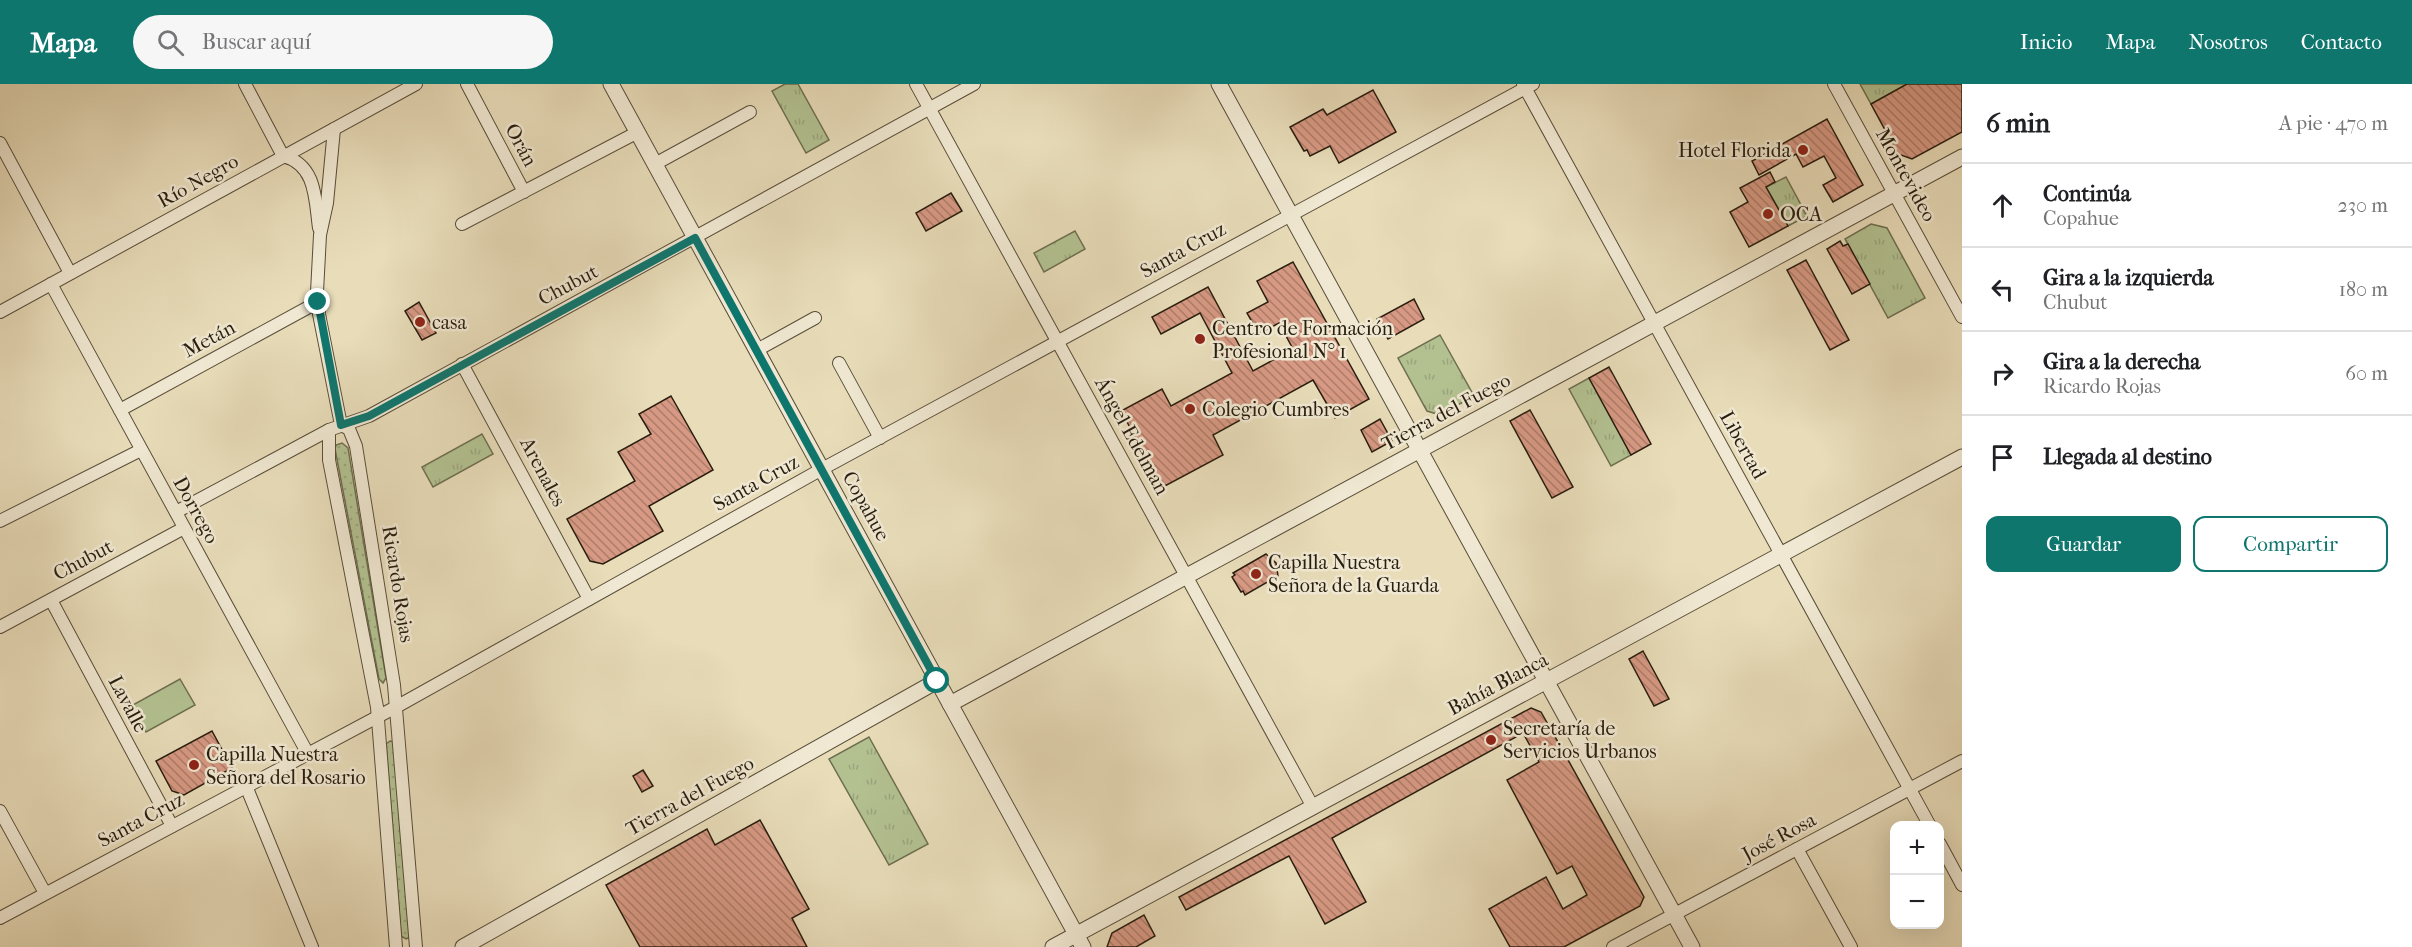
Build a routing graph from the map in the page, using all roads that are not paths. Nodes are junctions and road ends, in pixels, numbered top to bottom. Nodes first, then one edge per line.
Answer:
1 (244, 84) edge
2 (416, 84) edge
3 (467, 84) edge
4 (611, 84) edge
5 (916, 84) edge
6 (974, 84) edge
7 (1219, 84) edge
8 (1834, 84) edge
9 (1527, 85) edge
10 (929, 109) junction
11 (750, 112) dead end
12 (334, 129) junction
13 (638, 132) junction
14 (0, 143) edge
15 (283, 156) junction
16 (1962, 157) edge
17 (655, 164) junction
18 (524, 192) junction
19 (1894, 194) junction
20 (1290, 214) junction
21 (462, 224) dead end
22 (320, 235) junction
23 (695, 238) junction
24 (70, 273) junction
25 (51, 284) junction
26 (318, 302) junction
27 (0, 312) edge
28 (1962, 316) edge
29 (815, 318) dead end
30 (1654, 323) junction
31 (1057, 341) junction
32 (757, 350) junction
33 (839, 363) dead end
34 (462, 364) junction
35 (120, 410) junction
36 (341, 425) junction
37 (329, 430) junction
38 (880, 438) junction
39 (141, 450) junction
40 (1420, 450) junction
41 (1962, 457) edge
42 (822, 469) junction
43 (176, 512) junction
44 (0, 521) edge
45 (184, 528) junction
46 (1781, 555) junction
47 (1186, 576) junction
48 (590, 599) junction
49 (51, 600) junction
50 (0, 627) edge
51 (937, 681) junction
52 (1547, 682) junction
53 (950, 704) junction
54 (396, 707) junction
55 (378, 717) junction
56 (308, 754) junction
57 (1962, 761) edge
58 (246, 786) junction
59 (1910, 789) junction
60 (1313, 807) junction
61 (0, 811) edge
62 (1927, 821) edge
63 (172, 826) junction
64 (1797, 849) junction
65 (1944, 851) edge
66 (1962, 885) edge
67 (45, 894) junction
68 (1675, 914) junction
69 (0, 918) edge
70 (1080, 941) edge
71 (312, 947) edge
72 (396, 947) edge
73 (416, 947) edge
74 (463, 947) edge
75 (1053, 947) edge
76 (1613, 947) edge
77 (1692, 947) edge
78 (1851, 947) edge

1 - 15 street
2 - 12 street, Río Negro
3 - 18 street, Orán
4 - 13 street, Copahue
5 - 10 street, Ángel Edelman
6 - 10 street, Chubut
7 - 20 street
8 - 19 street, Montevideo
9 - 20 street, Santa Cruz
9 - 30 street, Libertad
10 - 23 street, Chubut
10 - 31 street, Ángel Edelman
11 - 17 street
12 - 15 street, Río Negro
12 - 22 street, Ricardo Rojas
13 - 17 street, Copahue
13 - 18 street
14 - 24 street
15 - 22 street, Ricardo Rojas
15 - 24 street, Río Negro
16 - 19 street, Tierra del Fuego
17 - 23 street, Copahue
18 - 21 street
19 - 28 street, Montevideo
19 - 30 street, Tierra del Fuego
20 - 31 street, Santa Cruz
20 - 40 street
22 - 26 street, Ricardo Rojas
23 - 32 street, Copahue
23 - 34 street, Chubut
24 - 25 street, Río Negro
25 - 27 street, Río Negro
25 - 35 street, Dorrego
26 - 35 street, Metán
26 - 36 street, Ricardo Rojas
29 - 32 street
30 - 40 street, Tierra del Fuego
30 - 46 street, Libertad
31 - 38 street, Santa Cruz
31 - 47 street, Ángel Edelman
32 - 42 street, Copahue
33 - 38 street
34 - 36 street, Chubut
34 - 48 street, Arenales
35 - 39 street, Dorrego
36 - 37 street, Chubut
36 - 54 street, Ricardo Rojas
37 - 43 street, Chubut
37 - 55 street
38 - 42 street, Santa Cruz
39 - 43 street, Dorrego
39 - 44 street
40 - 47 street, Tierra del Fuego
40 - 52 street
41 - 46 street, Bahía Blanca
42 - 48 street, Santa Cruz
42 - 51 street, Copahue
43 - 45 street, Dorrego
45 - 49 street, Chubut
45 - 56 street, Dorrego
46 - 52 street, Bahía Blanca
46 - 59 street, Libertad
47 - 53 street, Tierra del Fuego
47 - 60 street, Ángel Edelman
48 - 54 street, Santa Cruz
49 - 50 street, Chubut
49 - 63 street, Lavalle
51 - 53 street, Copahue
51 - 74 street, Tierra del Fuego
52 - 60 street, Bahía Blanca
52 - 68 street
53 - 70 street, Copahue
54 - 55 street, Santa Cruz
54 - 73 street, Ricardo Rojas
55 - 56 street, Santa Cruz
55 - 72 street
56 - 58 street, Santa Cruz
57 - 59 street, José Rosa
58 - 63 street, Santa Cruz
58 - 71 street
59 - 62 street, Libertad
59 - 64 street, José Rosa
60 - 70 street, Bahía Blanca
61 - 67 street
63 - 67 street, Santa Cruz
64 - 68 street, José Rosa
64 - 78 street
65 - 66 street
67 - 69 street, Santa Cruz
68 - 76 street, José Rosa
68 - 77 street
70 - 75 street, Bahía Blanca

